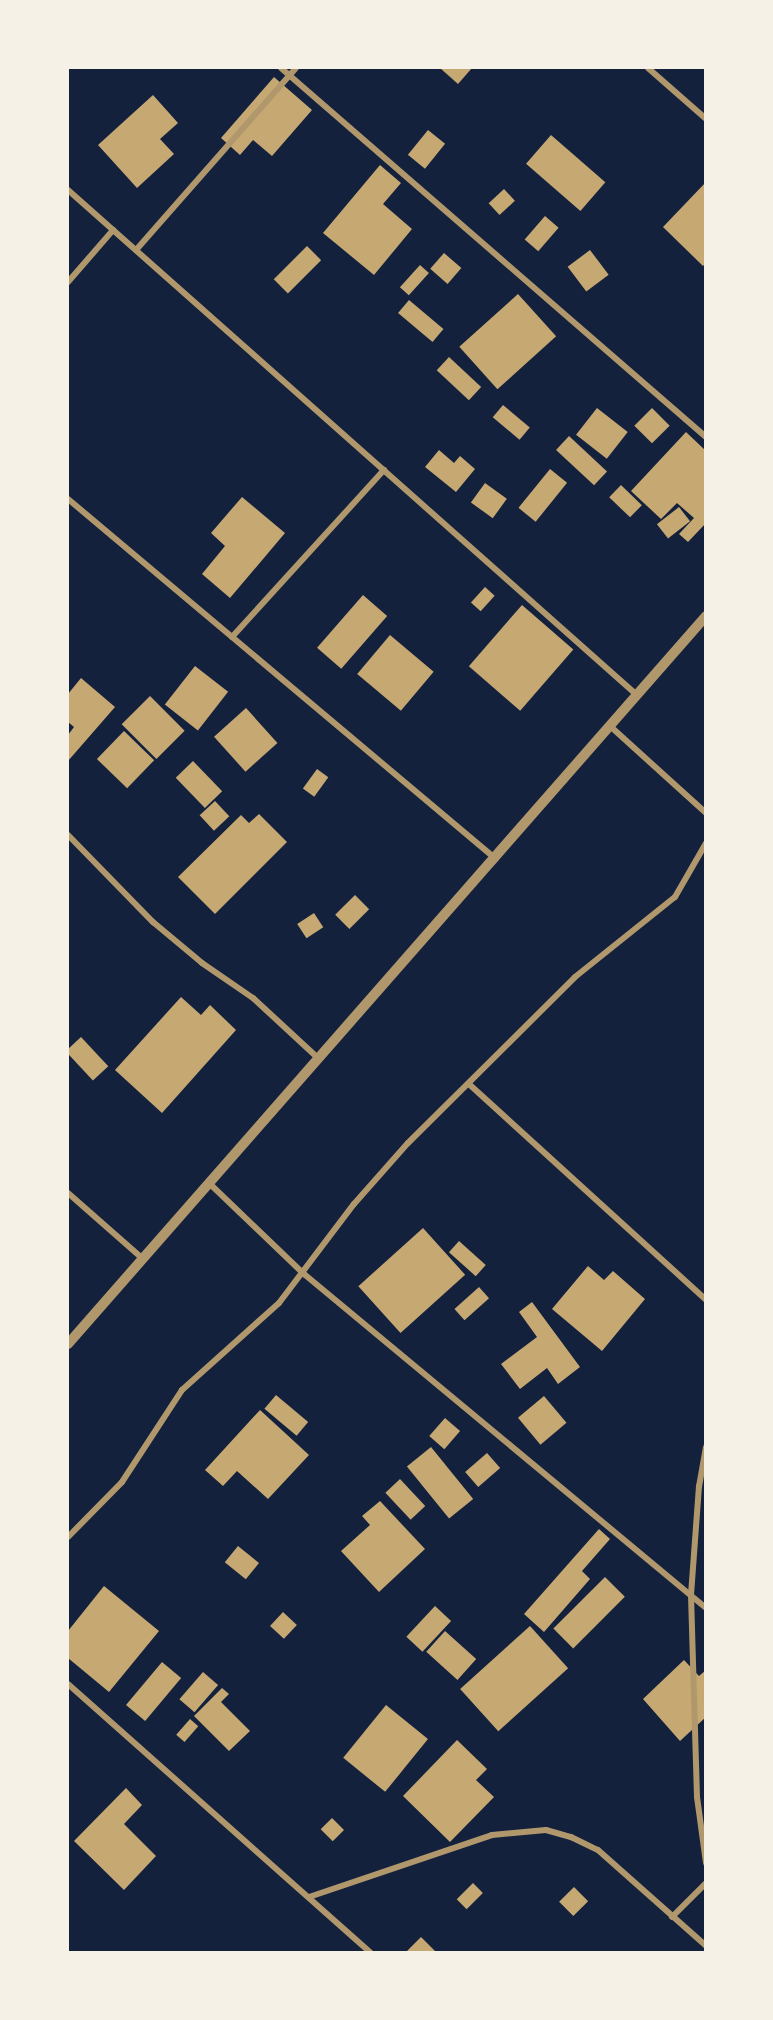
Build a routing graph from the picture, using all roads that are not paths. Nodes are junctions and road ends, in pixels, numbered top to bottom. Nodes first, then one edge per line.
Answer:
1 (281, 68) edge
2 (296, 68) edge
3 (648, 68) edge
4 (289, 75) junction
5 (705, 119) edge
6 (68, 190) edge
7 (113, 230) junction
8 (136, 250) junction
9 (68, 282) edge
10 (705, 437) edge
11 (384, 470) junction
12 (68, 499) edge
13 (705, 616) edge
14 (232, 637) junction
15 (637, 695) junction
16 (610, 726) junction
17 (705, 813) edge
18 (68, 835) edge
19 (705, 843) edge
20 (496, 859) junction
21 (318, 1058) junction
22 (470, 1085) junction
23 (209, 1183) junction
24 (68, 1193) edge
25 (142, 1258) junction
26 (304, 1274) junction
27 (705, 1300) edge
28 (68, 1344) edge
29 (705, 1447) edge
30 (68, 1537) edge
31 (691, 1595) junction
32 (705, 1608) edge
33 (68, 1684) edge
34 (705, 1863) edge
35 (705, 1882) edge
36 (309, 1897) junction
37 (672, 1917) junction
38 (705, 1946) edge
39 (370, 1953) edge

1 - 4 street
2 - 4 street
3 - 5 street
4 - 8 street
4 - 10 street
6 - 7 street
7 - 8 street
7 - 9 street
8 - 11 street
11 - 14 street
11 - 15 street
12 - 14 street
13 - 15 street
14 - 20 street
15 - 16 street
16 - 17 street
16 - 20 street
18 - 21 street
19 - 22 street
20 - 21 street
21 - 23 street
22 - 26 street
22 - 27 street
23 - 25 street
23 - 26 street
24 - 25 street
25 - 28 street
26 - 30 street
26 - 31 street
29 - 31 street
31 - 32 street
31 - 34 street
33 - 36 street
35 - 37 street
36 - 37 street
36 - 39 street
37 - 38 street

